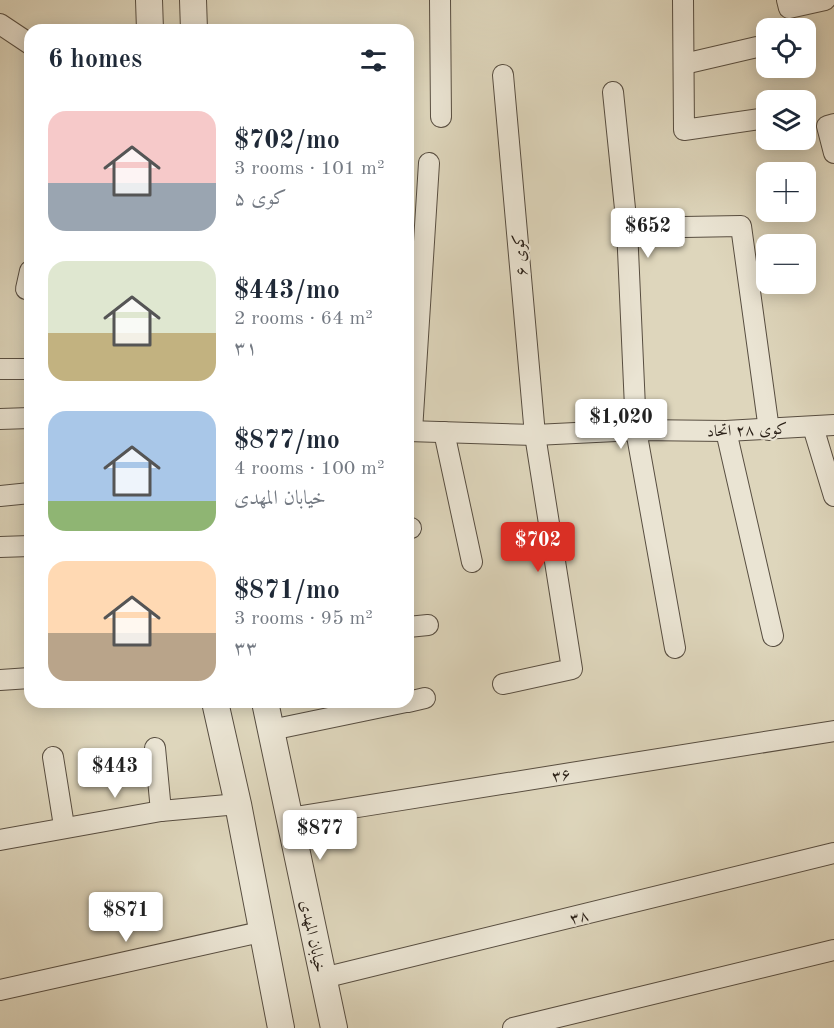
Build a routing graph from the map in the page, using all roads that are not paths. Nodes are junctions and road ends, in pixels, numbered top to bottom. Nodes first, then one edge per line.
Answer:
1 (149, 0) edge
2 (193, 0) edge
3 (440, 0) edge
4 (683, 0) edge
5 (787, 0) edge
6 (825, 0) edge
7 (0, 24) edge
8 (150, 24) edge
9 (194, 24) edge
10 (24, 40) edge
11 (756, 47) edge
12 (684, 64) junction
13 (503, 75) dead end
14 (614, 92) dead end
15 (441, 117) dead end
16 (756, 119) edge
17 (834, 124) edge
18 (834, 153) edge
19 (429, 163) dead end
20 (627, 228) junction
21 (0, 369) edge
22 (24, 369) edge
23 (414, 375) edge
24 (24, 418) edge
25 (0, 419) edge
26 (834, 425) edge
27 (813, 427) junction
28 (636, 430) junction
29 (769, 430) junction
30 (414, 431) edge
31 (726, 431) junction
32 (444, 432) junction
33 (535, 435) junction
34 (24, 494) edge
35 (0, 496) edge
36 (834, 496) edge
37 (24, 546) edge
38 (0, 547) edge
39 (472, 562) dead end
40 (773, 636) dead end
41 (675, 648) dead end
42 (24, 678) edge
43 (0, 680) edge
44 (503, 684) dead end
45 (215, 708) edge
46 (266, 708) edge
47 (379, 708) edge
48 (271, 730) junction
49 (834, 731) edge
50 (155, 748) dead end
51 (53, 757) dead end
52 (238, 804) junction
53 (160, 811) junction
54 (289, 818) junction
55 (64, 826) junction
56 (0, 840) edge
57 (834, 853) edge
58 (261, 932) junction
59 (834, 950) edge
60 (323, 978) junction
61 (0, 990) edge
62 (281, 1028) edge
63 (334, 1028) edge
64 (513, 1028) edge

1 - 8 street
2 - 9 street
3 - 15 street
4 - 12 street
5 - 6 street
7 - 10 street
11 - 12 street
12 - 16 street
13 - 33 street, کوی ۶
14 - 20 street
17 - 18 street
19 - 23 street
20 - 28 street
20 - 29 street
21 - 22 street
24 - 25 street
26 - 27 street, کوی ۲۸ اتحاد
27 - 29 street, کوی ۲۸ اتحاد
27 - 36 street
28 - 31 street, کوی ۲۸ اتحاد
28 - 33 street, کوی ۲۸ اتحاد
28 - 41 street
29 - 31 street, کوی ۲۸ اتحاد
30 - 32 street, کوی ۲۸ اتحاد
31 - 40 street
32 - 33 street, کوی ۲۸ اتحاد
32 - 39 street
33 - 44 street, کوی ۶
34 - 35 street
37 - 38 street
42 - 43 street
45 - 52 street
46 - 48 street, خیابان المهدی
47 - 48 street
48 - 54 street, خیابان المهدی
49 - 54 street, ۳۶
50 - 53 street
51 - 55 street
52 - 53 street
52 - 58 street
53 - 55 street
54 - 60 street, خیابان المهدی
55 - 56 street
57 - 60 street, ۳۸
58 - 61 street
58 - 62 street
59 - 64 street
60 - 63 street, خیابان المهدی

